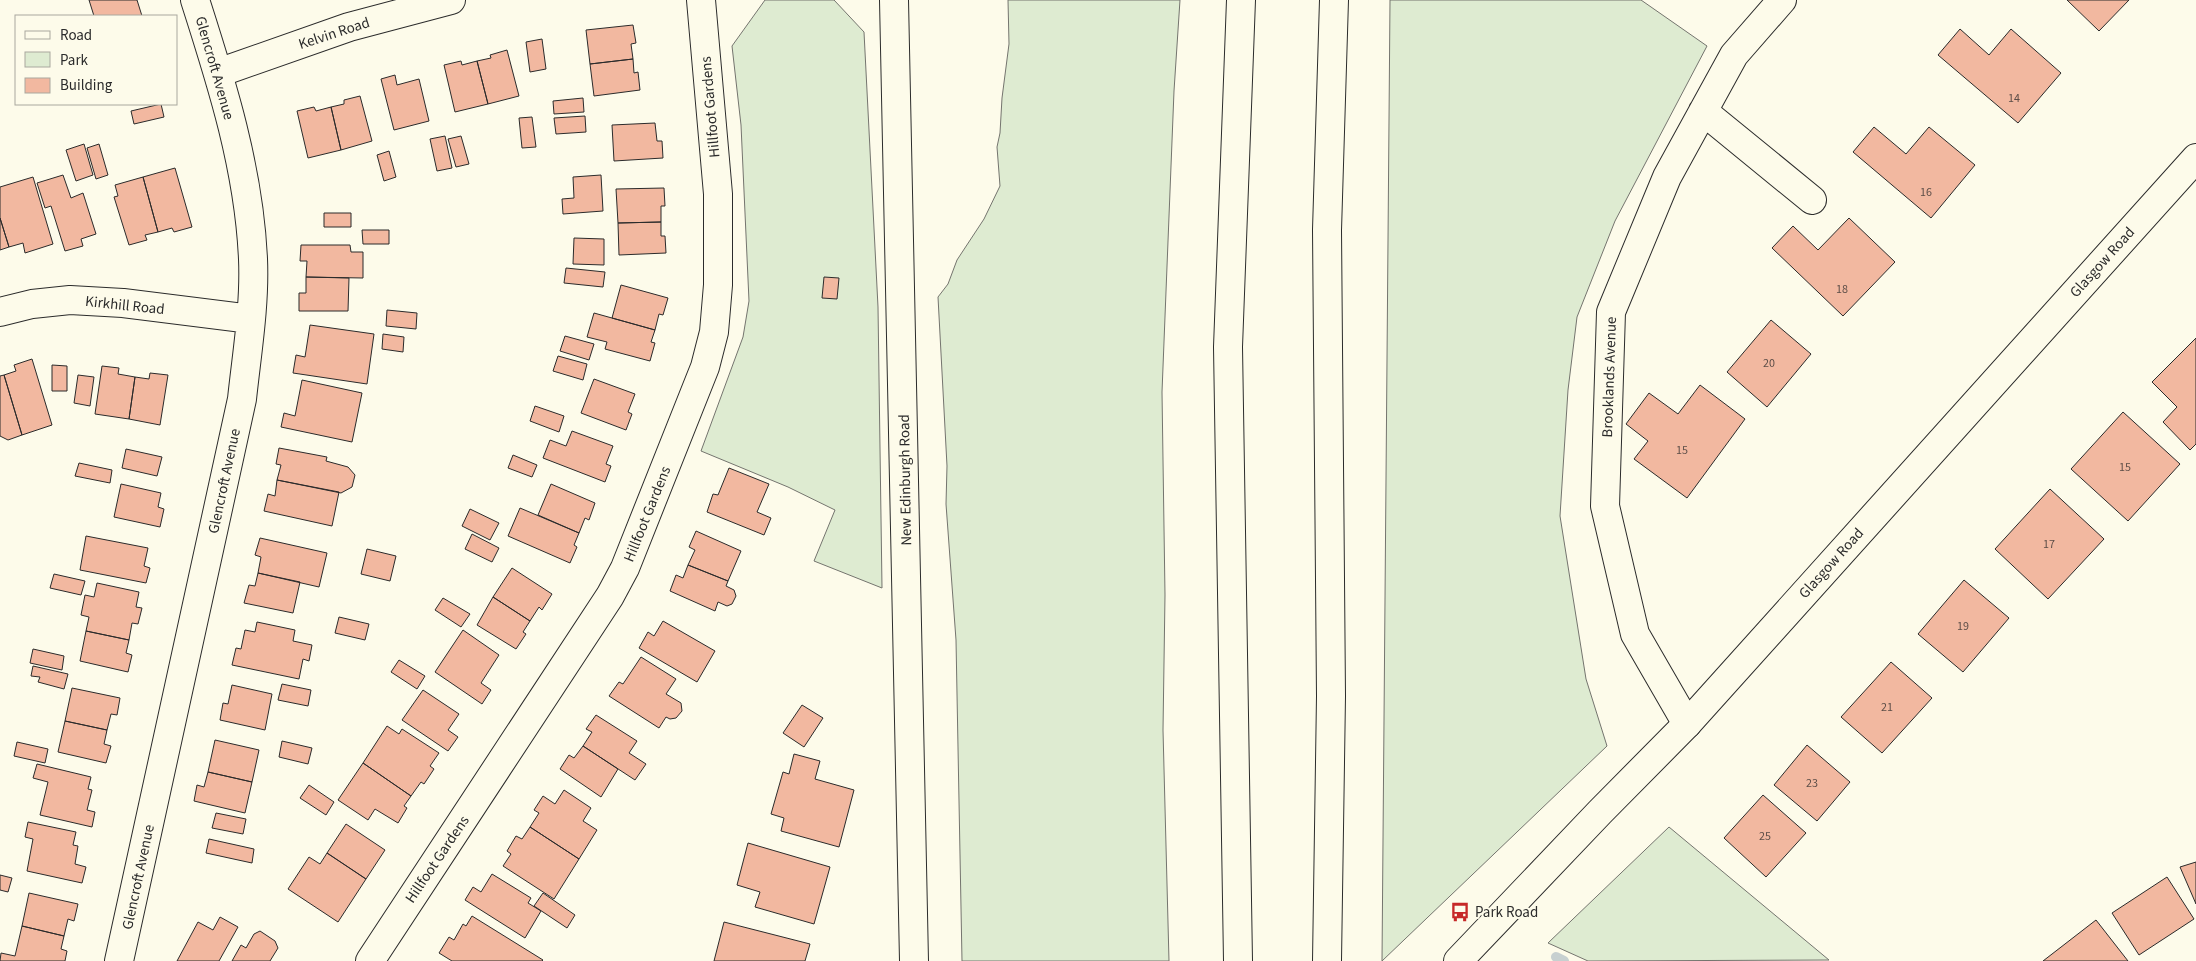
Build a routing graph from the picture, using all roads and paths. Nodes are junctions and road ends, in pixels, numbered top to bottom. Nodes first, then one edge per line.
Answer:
1 (195, 0) edge
2 (451, 0) edge
3 (700, 0) edge
4 (894, 0) edge
5 (1241, 0) edge
6 (1334, 0) edge
7 (1782, 0) edge
8 (218, 72) junction
9 (1703, 111) junction
10 (2196, 158) edge
11 (1812, 200) dead end
12 (0, 312) edge
13 (251, 319) junction
14 (1687, 724) junction
15 (119, 961) edge
16 (370, 961) edge
17 (914, 961) edge
18 (1238, 961) edge
19 (1327, 961) edge
20 (1458, 961) edge

1 - 8 main road, Glencroft Avenue
2 - 8 main road, Kelvin Road
3 - 16 main road, Hillfoot Gardens
4 - 17 main road, New Edinburgh Road
5 - 18 main road
6 - 19 main road
7 - 9 main road, Brooklands Avenue
8 - 13 main road, Glencroft Avenue
9 - 11 main road
9 - 14 main road, Brooklands Avenue
10 - 14 main road, Glasgow Road
12 - 13 main road, Kirkhill Road
13 - 15 main road, Glencroft Avenue
14 - 20 main road, Glasgow Road

